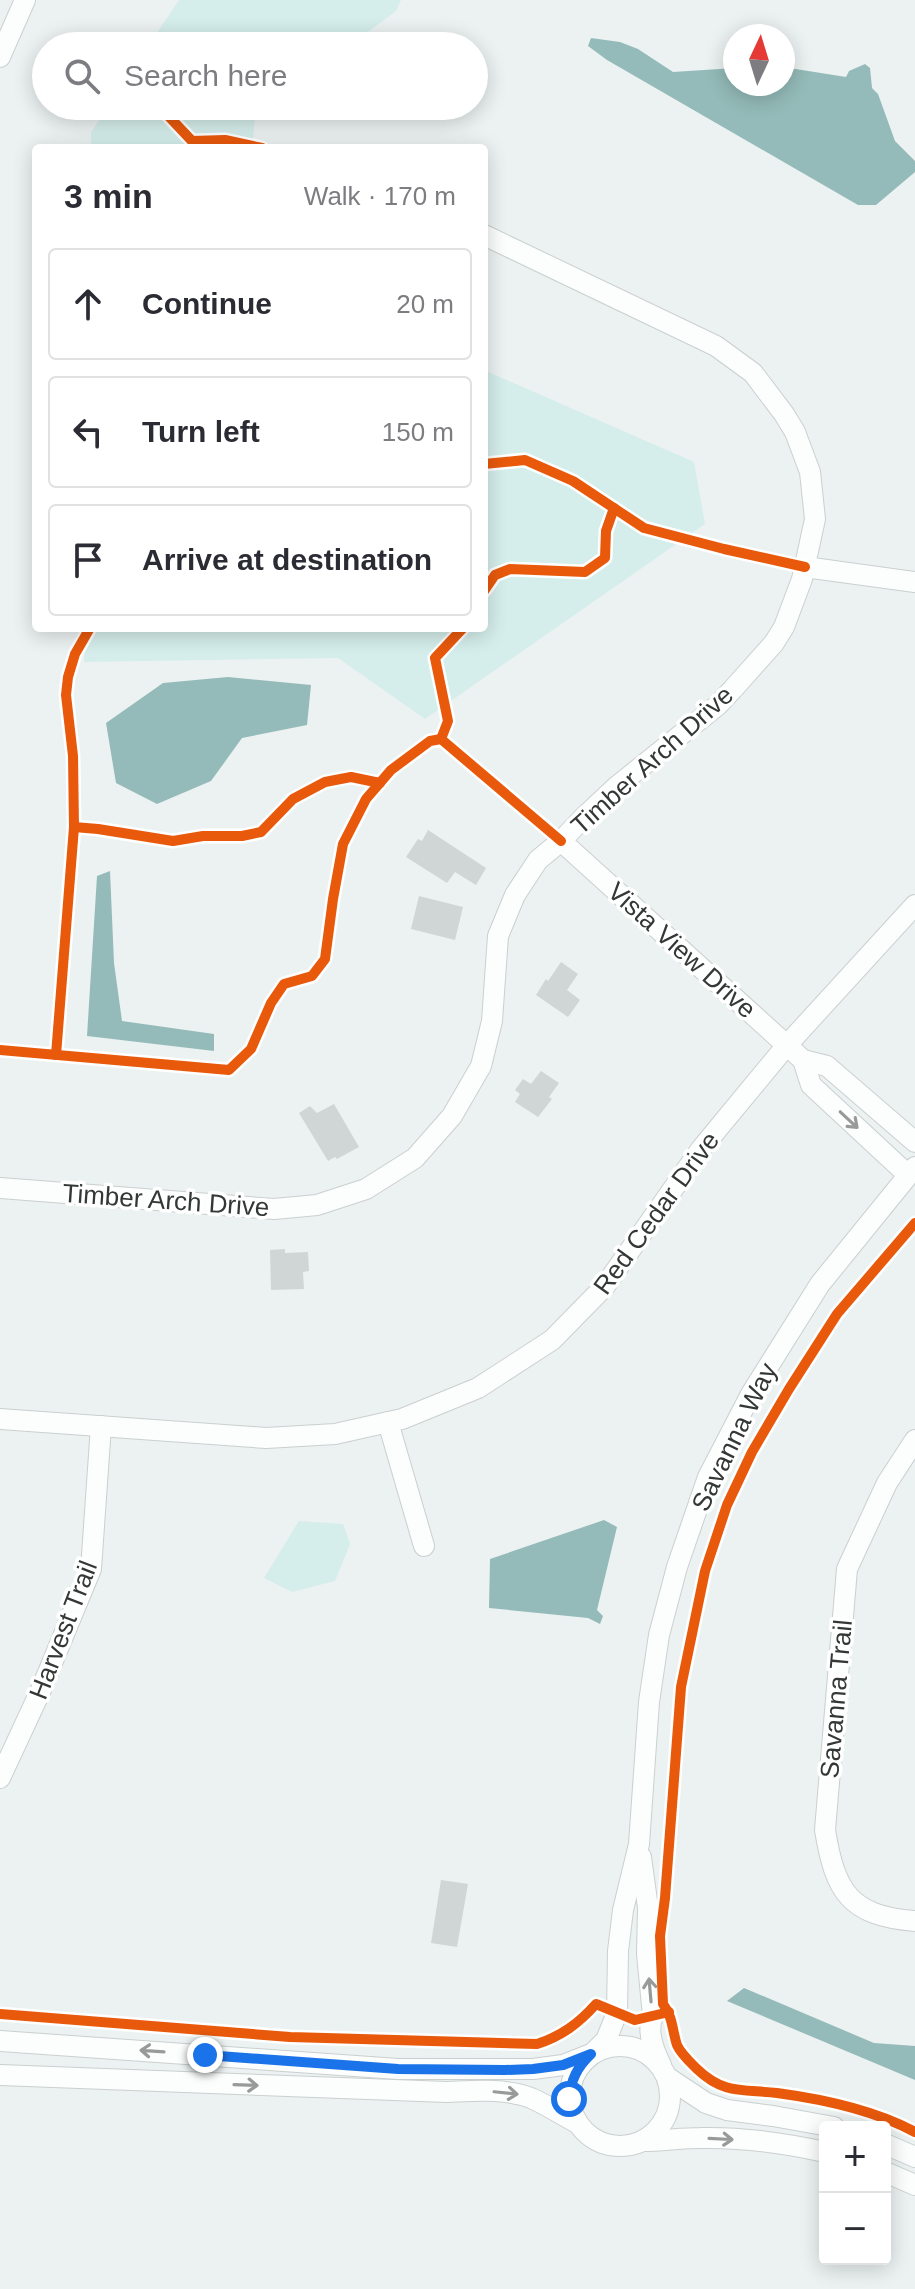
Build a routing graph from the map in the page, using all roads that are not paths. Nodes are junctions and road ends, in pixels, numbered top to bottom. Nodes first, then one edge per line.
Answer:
1 (25, 0) edge
2 (0, 57) edge
3 (488, 237) edge
4 (805, 567) junction
5 (915, 582) edge
6 (561, 841) junction
7 (915, 905) edge
8 (787, 1045) junction
9 (803, 1060) junction
10 (915, 1142) edge
11 (912, 1171) edge
12 (0, 1188) edge
13 (0, 1419) edge
14 (388, 1422) junction
15 (101, 1426) junction
16 (915, 1440) edge
17 (424, 1546) dead end
18 (0, 1778) edge
19 (639, 1844) junction
20 (915, 1921) edge
21 (0, 2041) edge
22 (593, 2053) junction
23 (664, 2071) junction
24 (0, 2075) edge
25 (577, 2123) junction
26 (819, 2124) edge
27 (643, 2141) junction
28 (891, 2147) edge
29 (819, 2151) edge
30 (915, 2157) edge
31 (891, 2175) edge
32 (915, 2185) edge

1 - 2 street
3 - 4 street, Timber Arch Drive
4 - 5 street
4 - 6 street, Timber Arch Drive
6 - 8 street, Vista View Drive
6 - 12 street, Timber Arch Drive
7 - 8 street, Red Cedar Drive
8 - 9 street, Vista View Drive
8 - 14 street, Red Cedar Drive
9 - 10 street, Vista View Drive
9 -> 11 street, Vista View Drive
11 - 19 street, Savanna Way
13 - 15 street, Red Cedar Drive
14 - 15 street, Red Cedar Drive
14 - 17 street
15 - 18 street, Harvest Trail
16 - 20 street, Savanna Trail
19 - 22 street, Savanna Way
23 -> 19 street, Savanna Way
22 -> 21 street
22 - 23 street
22 - 25 street
23 - 26 street
23 - 27 street
24 -> 25 street
25 - 27 street
27 -> 29 street
28 - 30 street
31 - 32 street

